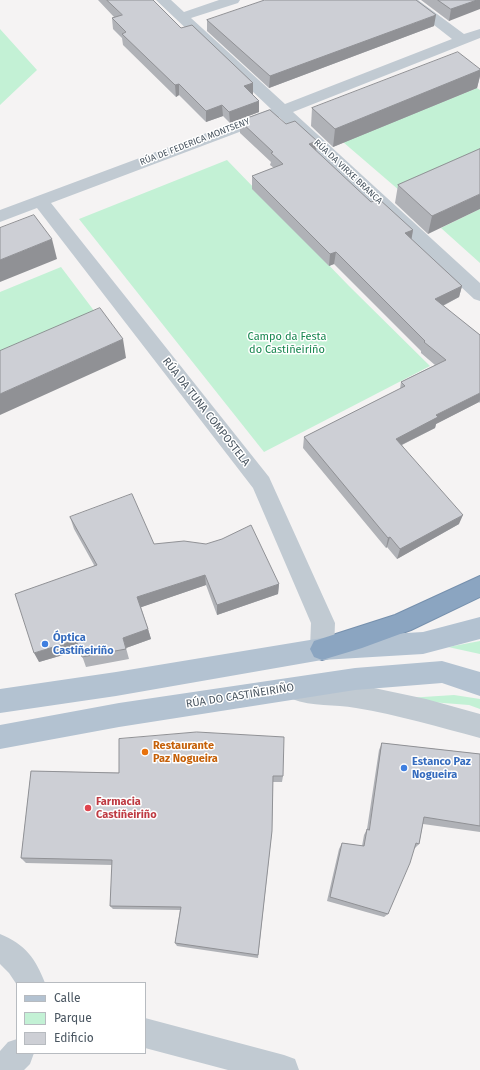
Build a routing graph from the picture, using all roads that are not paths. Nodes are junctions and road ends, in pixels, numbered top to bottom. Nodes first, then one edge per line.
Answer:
1 (163, 0) edge
2 (233, 0) edge
3 (409, 0) edge
4 (181, 17) junction
5 (480, 33) edge
6 (463, 40) junction
7 (281, 110) junction
8 (40, 200) junction
9 (0, 216) edge
10 (480, 294) edge
11 (480, 586) edge
12 (480, 628) edge
13 (322, 649) junction
14 (480, 684) edge
15 (284, 689) junction
16 (0, 701) edge
17 (480, 726) edge
18 (0, 737) edge
19 (0, 948) edge
20 (31, 982) edge
21 (146, 1033) edge
22 (18, 1054) edge
23 (3, 1070) edge
24 (284, 1070) edge

1 - 4 street, RÚA DA VIRXE BRANCA
2 - 4 street
3 - 6 street
4 - 7 street, RÚA DA VIRXE BRANCA
5 - 6 street, RÚA DE FEDERICA MONTSENY
6 - 7 street, RÚA DE FEDERICA MONTSENY
7 - 8 street, RÚA DE FEDERICA MONTSENY
7 - 10 street, RÚA DA VIRXE BRANCA
8 - 9 street, RÚA DE FEDERICA MONTSENY
8 - 13 street, RÚA DA TUNA COMPOSTELA
11 - 13 highway
12 - 13 main road
13 - 16 main road
14 - 15 main road, RÚA DO CASTIÑEIRIÑO
15 - 17 street
15 - 18 main road, RÚA DO CASTIÑEIRIÑO
19 - 20 street
21 - 24 street
22 - 23 street

